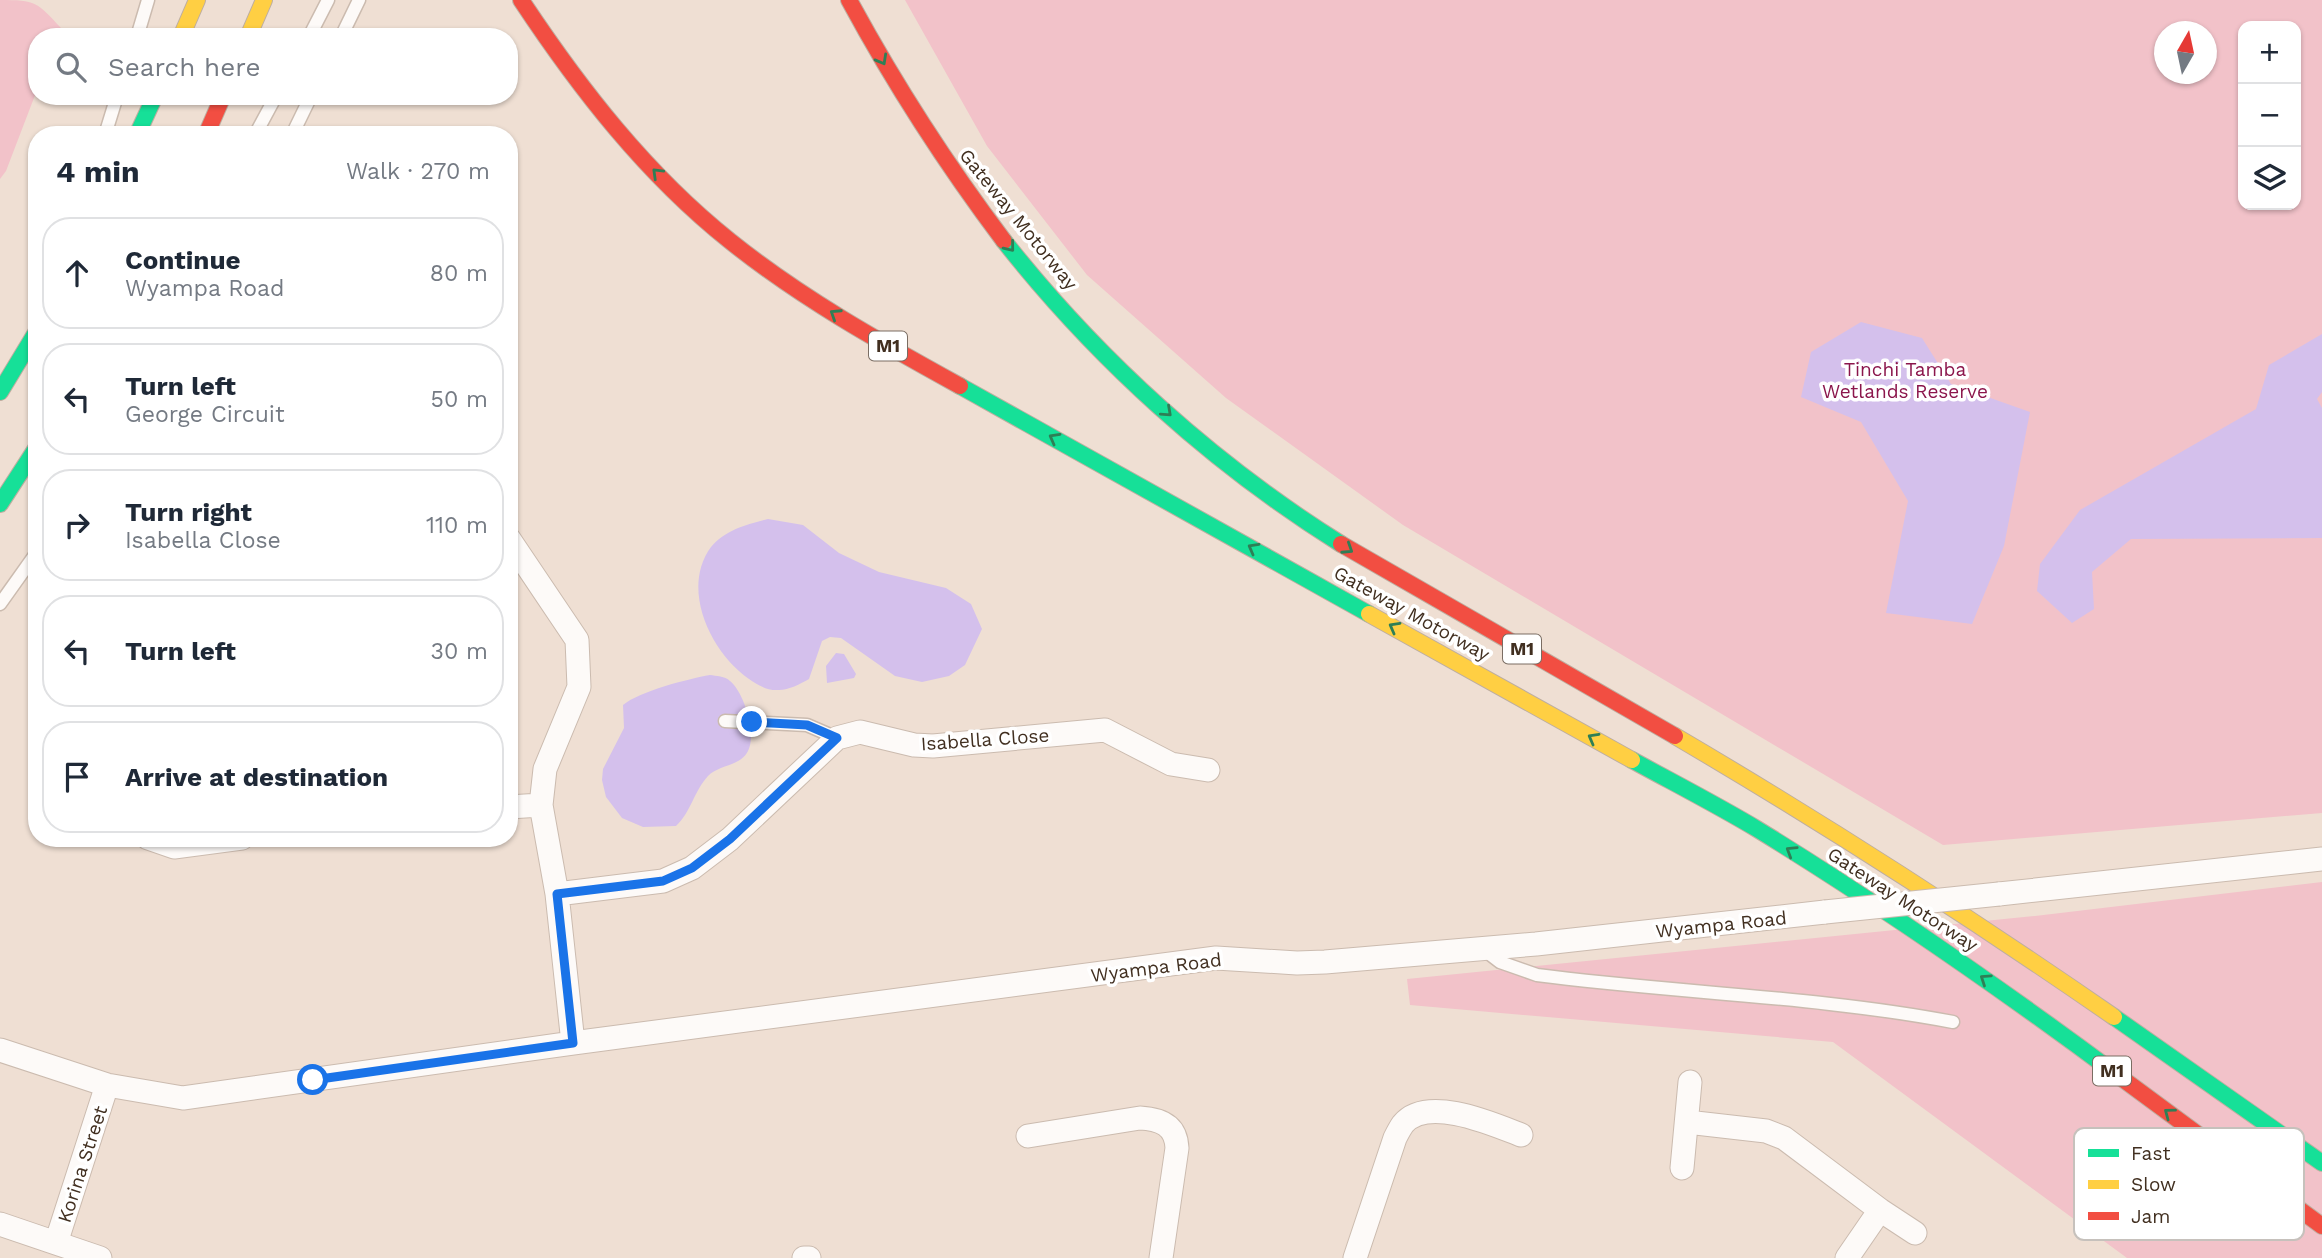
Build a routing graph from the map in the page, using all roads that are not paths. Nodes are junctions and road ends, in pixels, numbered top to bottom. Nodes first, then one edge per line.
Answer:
1 (148, 0) edge
2 (197, 0) edge
3 (264, 0) edge
4 (328, 0) edge
5 (359, 0) edge
6 (521, 0) edge
7 (849, 0) edge
8 (140, 28) edge
9 (185, 28) edge
10 (252, 28) edge
11 (314, 28) edge
12 (345, 28) edge
13 (114, 105) edge
14 (151, 105) edge
15 (219, 105) edge
16 (271, 105) edge
17 (307, 105) edge
18 (107, 126) edge
19 (141, 126) edge
20 (210, 126) edge
21 (260, 126) edge
22 (296, 126) edge
23 (28, 346) edge
24 (0, 392) edge
25 (28, 461) edge
26 (28, 478) edge
27 (0, 505) edge
28 (518, 552) edge
29 (28, 565) edge
30 (0, 604) edge
31 (725, 721) dead end
32 (837, 738) junction
33 (1208, 770) dead end
34 (541, 805) junction
35 (518, 806) edge
36 (2322, 859) edge
37 (557, 894) junction
38 (1483, 949) junction
39 (1953, 1022) dead end
40 (573, 1043) junction
41 (0, 1050) edge
42 (1690, 1082) dead end
43 (107, 1085) junction
44 (1687, 1122) junction
45 (2190, 1128) edge
46 (2272, 1128) edge
47 (1521, 1135) dead end
48 (1028, 1136) dead end
49 (2304, 1150) edge
50 (2322, 1163) edge
51 (1682, 1168) dead end
52 (1880, 1210) junction
53 (2304, 1213) edge
54 (0, 1224) edge
55 (2322, 1226) edge
56 (1915, 1233) dead end
57 (56, 1243) junction
58 (100, 1258) edge
59 (804, 1258) edge
60 (809, 1258) edge
61 (1161, 1258) edge
62 (1355, 1258) edge
63 (1847, 1258) edge

1 - 8 lane
2 - 9 highway
3 - 10 highway
4 - 11 lane
5 - 12 lane
45 -> 6 highway, Gateway Motorway / M1
7 -> 46 highway, Gateway Motorway / M1
13 - 18 lane
14 - 19 highway
15 - 20 highway
16 - 21 lane
17 - 22 lane
23 - 24 highway
25 - 27 highway
26 - 27 lane
28 - 34 street
29 - 30 lane
31 - 32 lane
32 - 33 street, Isabella Close
32 - 37 street
34 - 35 street
34 - 37 street
36 - 38 street, Wyampa Road, bridge
37 - 40 street
38 - 39 lane
38 - 40 street, Wyampa Road
40 - 43 street, Wyampa Road
41 - 43 street, Wyampa Road
42 - 44 street
43 - 57 street, Korina Street
44 - 51 street
44 - 52 street
47 - 62 street
48 - 61 street
49 -> 50 highway, Gateway Motorway / M1
52 - 56 street
52 - 63 street
55 -> 53 highway, Gateway Motorway / M1
54 - 57 street
57 - 58 street
59 - 60 street

